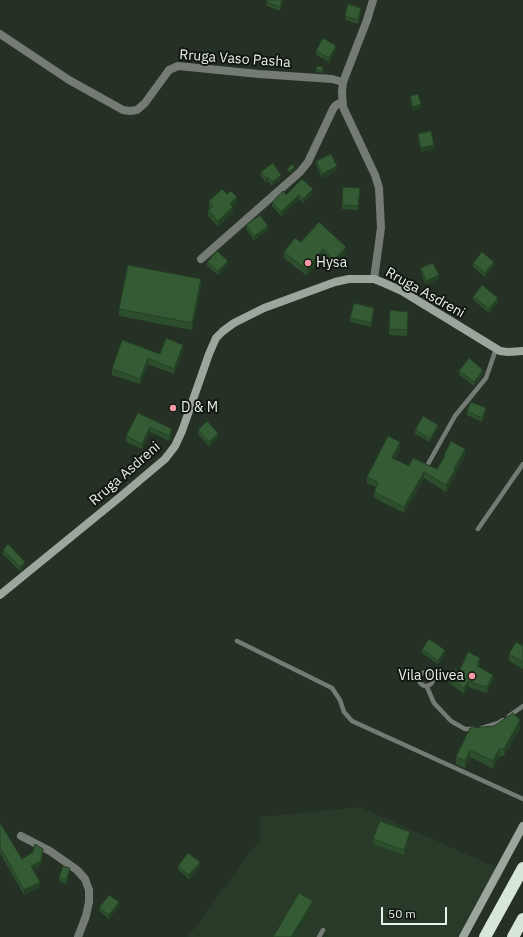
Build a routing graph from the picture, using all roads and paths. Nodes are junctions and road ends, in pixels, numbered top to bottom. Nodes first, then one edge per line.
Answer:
1 (372, 0) edge
2 (0, 34) edge
3 (343, 82) junction
4 (343, 104) junction
5 (201, 260) dead end
6 (374, 279) junction
7 (496, 349) junction
8 (523, 351) edge
9 (428, 464) edge
10 (523, 464) edge
11 (478, 529) dead end
12 (0, 595) edge
13 (237, 641) dead end
14 (427, 687) dead end
15 (523, 706) edge
16 (523, 799) edge
17 (523, 826) edge
18 (21, 836) dead end
19 (523, 868) edge
20 (523, 919) edge
21 (324, 930) dead end
22 (78, 937) edge
23 (319, 937) edge
24 (463, 937) edge
25 (485, 937) edge
26 (513, 937) edge

1 - 3 street
2 - 3 street, Rruga Vaso Pasha
3 - 4 street
4 - 5 street
4 - 6 street
6 - 7 street, Rruga Asdreni
6 - 12 street, Rruga Asdreni
7 - 8 street, Rruga Asdreni
7 - 9 lane
10 - 11 lane
13 - 16 lane
14 - 15 lane
17 - 24 street
18 - 22 street
19 - 25 highway
20 - 26 highway
21 - 23 lane

